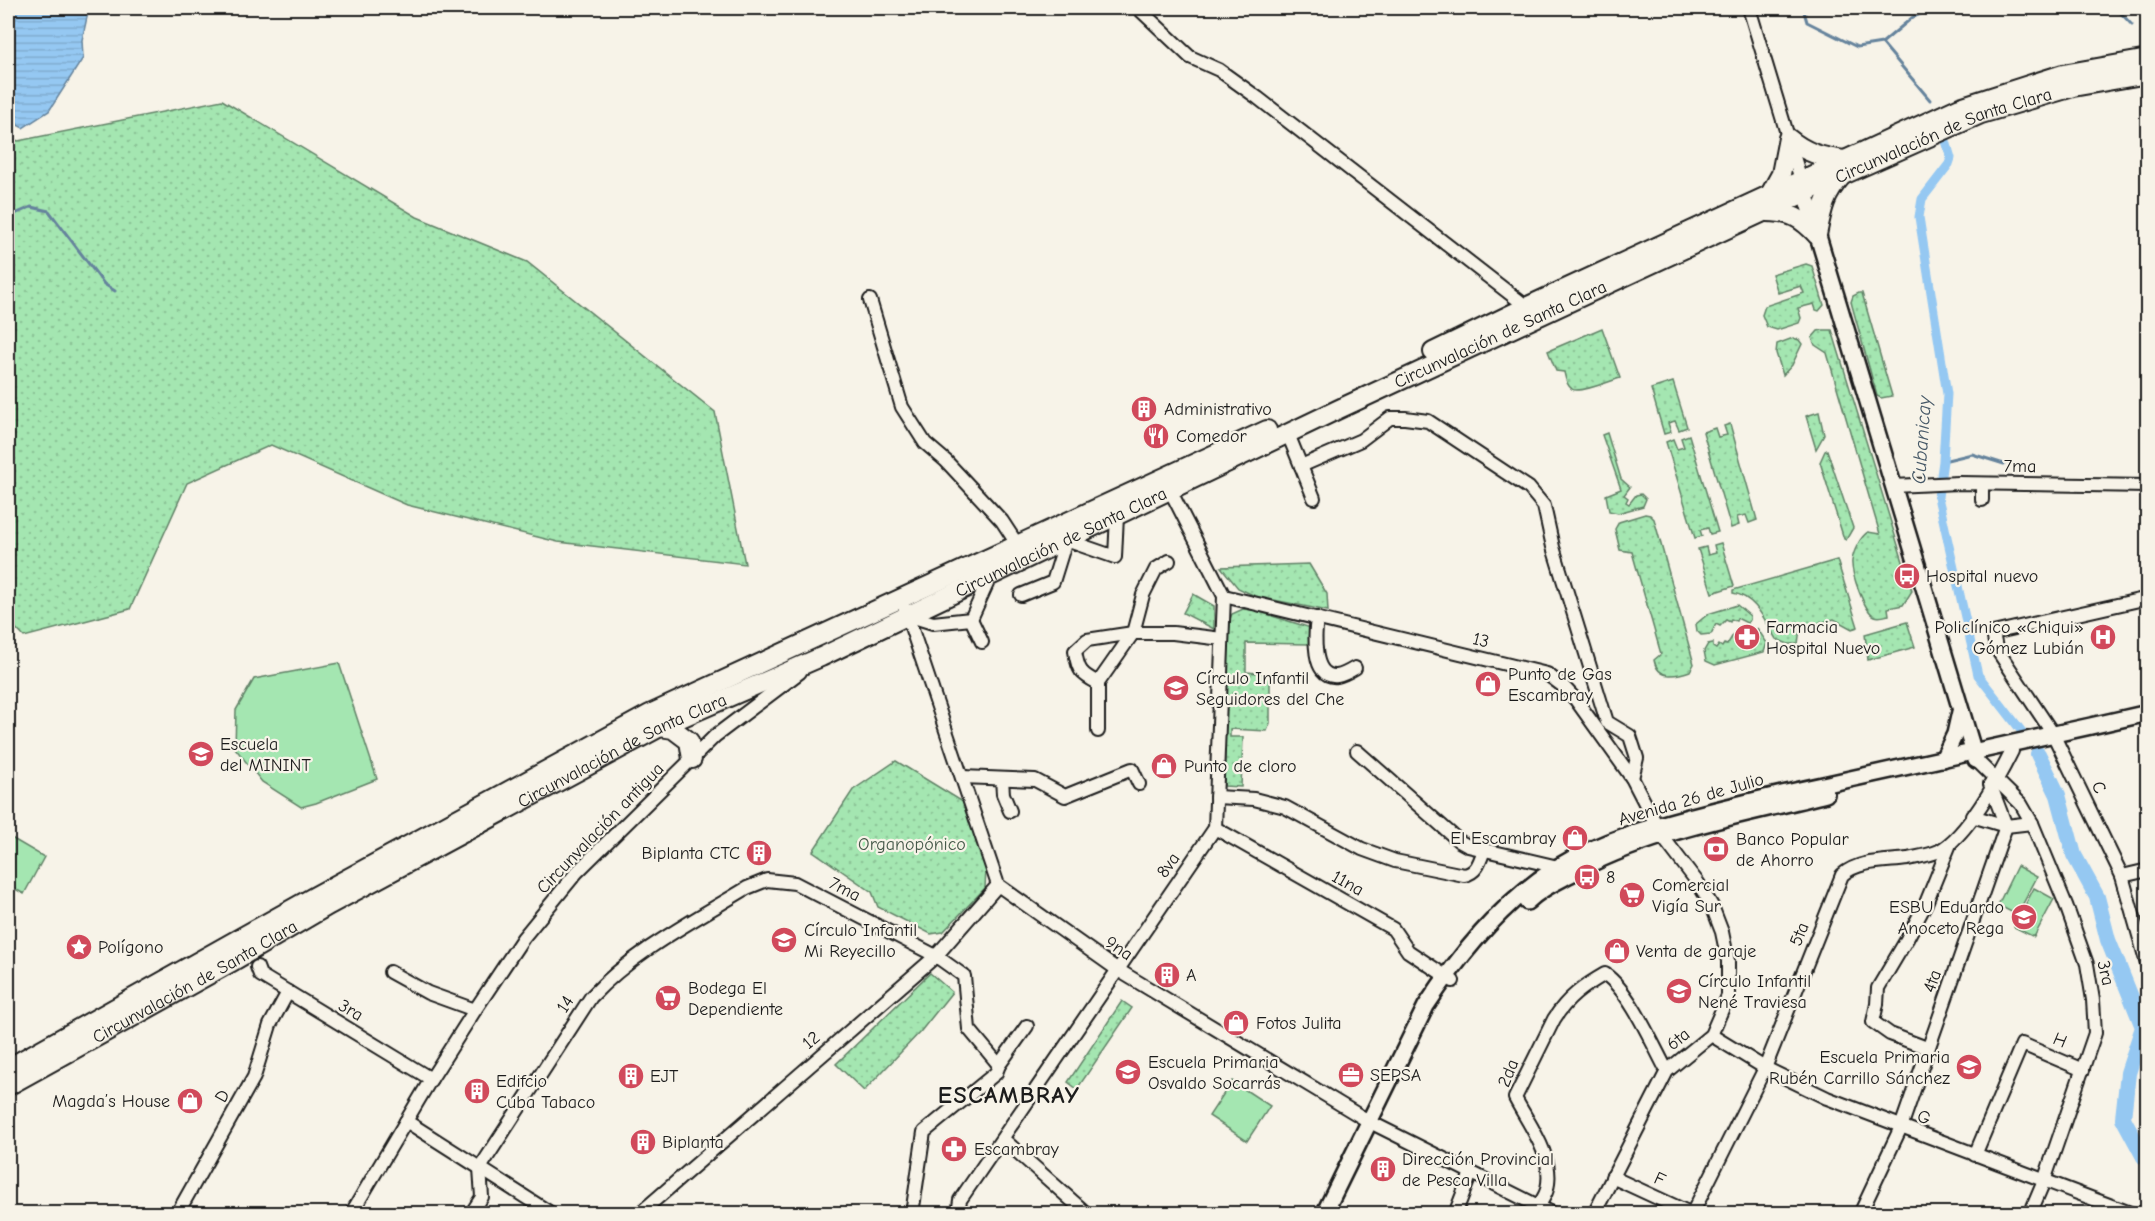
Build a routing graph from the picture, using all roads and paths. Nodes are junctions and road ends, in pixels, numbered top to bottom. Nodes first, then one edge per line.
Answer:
1 (1138, 8) edge
2 (1749, 8) edge
3 (2148, 59) edge
4 (2148, 74) edge
5 (1788, 138) junction
6 (1844, 167) junction
7 (1803, 186) junction
8 (1767, 203) junction
9 (1817, 235) junction
10 (870, 300) dead end
11 (1532, 311) junction
12 (1340, 403) junction
13 (1288, 434) junction
14 (1301, 466) junction
15 (1982, 483) junction
16 (1893, 486) junction
17 (2148, 486) edge
18 (1170, 490) junction
19 (1314, 498) dead end
20 (1982, 500) dead end
21 (1117, 515) junction
22 (1066, 540) junction
23 (1017, 544) junction
24 (1169, 561) dead end
25 (991, 575) junction
26 (1022, 595) dead end
27 (1224, 596) junction
28 (901, 597) junction
29 (2148, 598) edge
30 (907, 615) junction
31 (1317, 618) junction
32 (970, 619) junction
33 (1133, 633) junction
34 (1222, 639) junction
35 (982, 642) dead end
36 (821, 657) junction
37 (1355, 668) dead end
38 (1098, 683) junction
39 (1960, 710) junction
40 (2148, 713) edge
41 (2148, 721) edge
42 (660, 727) junction
43 (1098, 731) dead end
44 (2050, 738) junction
45 (2014, 746) junction
46 (1357, 751) dead end
47 (1975, 756) junction
48 (692, 759) junction
49 (1943, 759) junction
50 (962, 777) junction
51 (1632, 778) junction
52 (1002, 779) junction
53 (1139, 784) dead end
54 (1995, 785) junction
55 (1216, 797) junction
56 (1010, 811) dead end
57 (1972, 816) junction
58 (2032, 823) junction
59 (2006, 826) junction
60 (1215, 828) junction
61 (1659, 831) junction
62 (1950, 844) junction
63 (1484, 850) junction
64 (1558, 867) junction
65 (2148, 870) edge
66 (2122, 876) junction
67 (767, 880) joint
68 (998, 885) junction
69 (936, 956) junction
70 (257, 967) dead end
71 (2148, 967) edge
72 (1118, 970) junction
73 (390, 972) dead end
74 (1449, 979) junction
75 (288, 992) junction
76 (475, 1010) junction
77 (1027, 1026) dead end
78 (1711, 1035) junction
79 (1927, 1048) junction
80 (999, 1065) junction
81 (8, 1068) edge
82 (1766, 1068) junction
83 (2083, 1070) junction
84 (1667, 1071) junction
85 (431, 1079) junction
86 (8, 1086) edge
87 (406, 1120) junction
88 (1374, 1125) junction
89 (1901, 1127) junction
90 (1003, 1139) junction
91 (1975, 1155) junction
92 (480, 1168) junction
93 (1471, 1173) junction
94 (1612, 1177) junction
95 (2044, 1180) junction
96 (1539, 1206) junction
97 (1692, 1213) edge
98 (177, 1214) edge
99 (351, 1214) edge
100 (471, 1214) edge
101 (552, 1214) edge
102 (639, 1214) edge
103 (912, 1214) edge
104 (958, 1214) edge
105 (1087, 1214) edge
106 (1324, 1214) edge
107 (1335, 1214) edge
108 (1455, 1214) edge
109 (1554, 1214) edge
110 (1594, 1214) edge
111 (1860, 1214) edge
112 (2030, 1214) edge
113 (2133, 1214) edge

1 - 11 street
2 - 5 street
3 - 6 highway, Circunvalación de Santa Clara
4 - 6 highway, Circunvalación de Santa Clara
5 - 6 highway
5 - 7 street
5 - 8 highway
6 - 7 highway, Circunvalación de Santa Clara
6 - 9 highway
7 - 8 highway, Circunvalación de Santa Clara
7 - 9 main road
8 - 9 highway
8 - 11 highway, Circunvalación de Santa Clara
9 - 16 main road
10 - 23 street
11 - 12 highway, Circunvalación de Santa Clara
12 - 13 highway, Circunvalación de Santa Clara
12 - 23 highway, Circunvalación de Santa Clara
13 - 14 street
13 - 18 highway, Circunvalación de Santa Clara
14 - 19 street
14 - 51 street
15 - 16 street, 7ma
15 - 17 street, 7ma
15 - 20 street
16 - 39 main road
18 - 21 highway, Circunvalación de Santa Clara
18 - 27 street
21 - 22 highway, Circunvalación de Santa Clara
21 - 22 street
22 - 25 highway, Circunvalación de Santa Clara
22 - 26 street
23 - 28 highway, Circunvalación de Santa Clara
24 - 33 street
25 - 30 highway, Circunvalación de Santa Clara
25 - 32 street
27 - 31 street, 13
27 - 34 street
28 - 30 street
28 - 81 highway, Circunvalación de Santa Clara
29 - 44 street, C
30 - 32 street
30 - 36 highway, Circunvalación de Santa Clara
30 - 50 street
31 - 37 street
31 - 51 street, 13
32 - 35 street
33 - 34 street
33 - 38 street
33 - 38 street
34 - 55 street
36 - 42 highway, Circunvalación de Santa Clara
36 - 48 street, Circunvalación antigua
38 - 43 street
39 - 45 main road
39 - 47 main road
39 - 49 main road
40 - 44 main road, Avenida 26 de Julio
41 - 44 main road, Avenida 26 de Julio
42 - 48 highway
42 - 86 highway, Circunvalación de Santa Clara
44 - 45 main road, Avenida 26 de Julio
44 - 66 street, C
45 - 47 main road, Avenida 26 de Julio
45 - 54 street, 5ta
46 - 63 street
47 - 49 main road, Avenida 26 de Julio
47 - 54 street
47 - 61 main road, Avenida 26 de Julio
48 - 76 street, Circunvalación antigua
49 - 61 main road, Avenida 26 de Julio
50 - 52 street
50 - 68 street
51 - 61 street, 13
52 - 53 street
52 - 56 street
54 - 57 street, 5ta
54 - 58 street, 3ra
54 - 59 street
55 - 60 street
55 - 63 street
57 - 59 street
57 - 62 street, 5ta
58 - 59 street
58 - 83 street, 3ra
59 - 79 street, 4ta
60 - 72 street, 8va
60 - 74 street, 11na
61 - 64 main road, Avenida 26 de Julio
61 - 74 main road, Avenida 26 de Julio
61 - 78 street, 6ta
62 - 79 street
62 - 82 street, 5ta
63 - 64 street
64 - 74 main road, Avenida 26 de Julio
65 - 66 street
66 - 71 street, C
67 - 69 street, 7ma
67 - 92 street, 14
68 - 69 street, 12
68 - 72 street, 9na
69 - 80 street, 7ma
69 - 102 street, 12
70 - 75 street, 3ra
72 - 88 street, 9na
72 - 90 street, 8va
73 - 76 street
74 - 88 main road, Avenida 26 de Julio
75 - 85 street, 3ra
75 - 98 street, D
76 - 85 street, Circunvalación antigua
77 - 80 street
78 - 82 street, G
78 - 84 street, 6ta
79 - 89 street, 4ta
80 - 103 street
82 - 89 street, G
82 - 97 street, 5ta
83 - 91 street, H
83 - 95 street, 3ra
84 - 94 street, 6ta
84 - 96 street, 2da
85 - 87 street, Circunvalación antigua
87 - 92 street
87 - 99 street, Circunvalación antigua
88 - 93 street, 9na
88 - 106 main road, Avenida 26 de Julio
88 - 107 main road, Avenida 26 de Julio
89 - 91 street, G
89 - 111 street, 4ta
90 - 104 street, 8va
90 - 105 street
91 - 95 street, G
92 - 100 street
92 - 101 street
93 - 96 street, 9na
93 - 108 street
94 - 97 street, F
94 - 110 street, 6ta
95 - 112 street, 3ra
95 - 113 street, G
96 - 109 street, 9na

